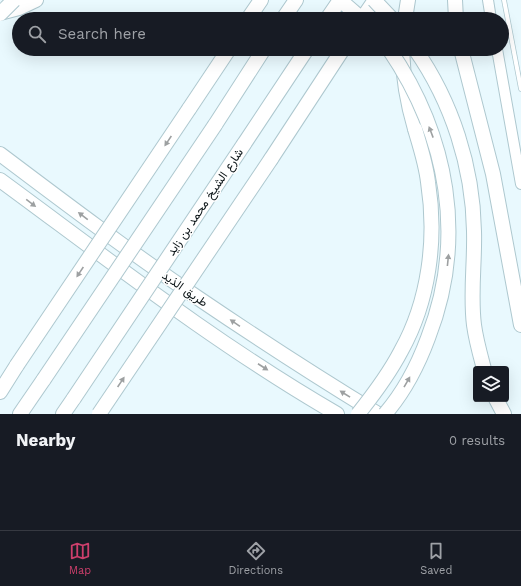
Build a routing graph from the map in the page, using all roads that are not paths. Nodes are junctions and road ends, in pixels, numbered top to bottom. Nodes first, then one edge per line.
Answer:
1 (14, 0) edge
2 (36, 0) edge
3 (261, 0) edge
4 (296, 0) edge
5 (340, 0) edge
6 (374, 0) edge
7 (408, 0) edge
8 (455, 0) edge
9 (488, 0) edge
10 (504, 0) edge
11 (253, 12) edge
12 (288, 12) edge
13 (332, 12) edge
14 (354, 12) edge
15 (366, 12) edge
16 (385, 12) edge
17 (406, 12) edge
18 (456, 12) edge
19 (490, 12) edge
20 (506, 12) edge
21 (0, 13) edge
22 (509, 26) edge
23 (224, 56) edge
24 (259, 56) edge
25 (302, 56) edge
26 (337, 56) edge
27 (394, 56) edge
28 (402, 56) edge
29 (419, 56) edge
30 (463, 56) edge
31 (498, 56) edge
32 (521, 89) edge
33 (0, 154) edge
34 (0, 180) edge
35 (521, 184) edge
36 (521, 325) edge
37 (483, 366) edge
38 (0, 392) edge
39 (498, 402) edge
40 (20, 414) edge
41 (63, 414) edge
42 (99, 414) edge
43 (337, 414) edge
44 (358, 414) edge
45 (378, 414) edge
46 (385, 414) edge
47 (504, 414) edge

1 - 21 highway, bridge
2 - 21 highway
3 - 11 highway
4 - 12 highway
5 - 13 highway
5 - 14 highway
6 - 15 highway
6 - 16 highway, bridge
7 - 17 highway
8 - 18 highway
9 - 19 street
10 - 20 lane
22 - 32 lane
23 -> 38 highway, bridge
24 - 40 highway, bridge
25 - 41 highway, شارع الشيخ محمد بن زايد, bridge
42 -> 26 highway, bridge
46 -> 27 highway, bridge
28 - 44 highway, bridge
29 - 37 highway
30 - 36 highway
31 - 35 street
45 -> 33 highway, طريق الذيد
34 -> 43 highway, طريق الذيد
39 - 47 highway

